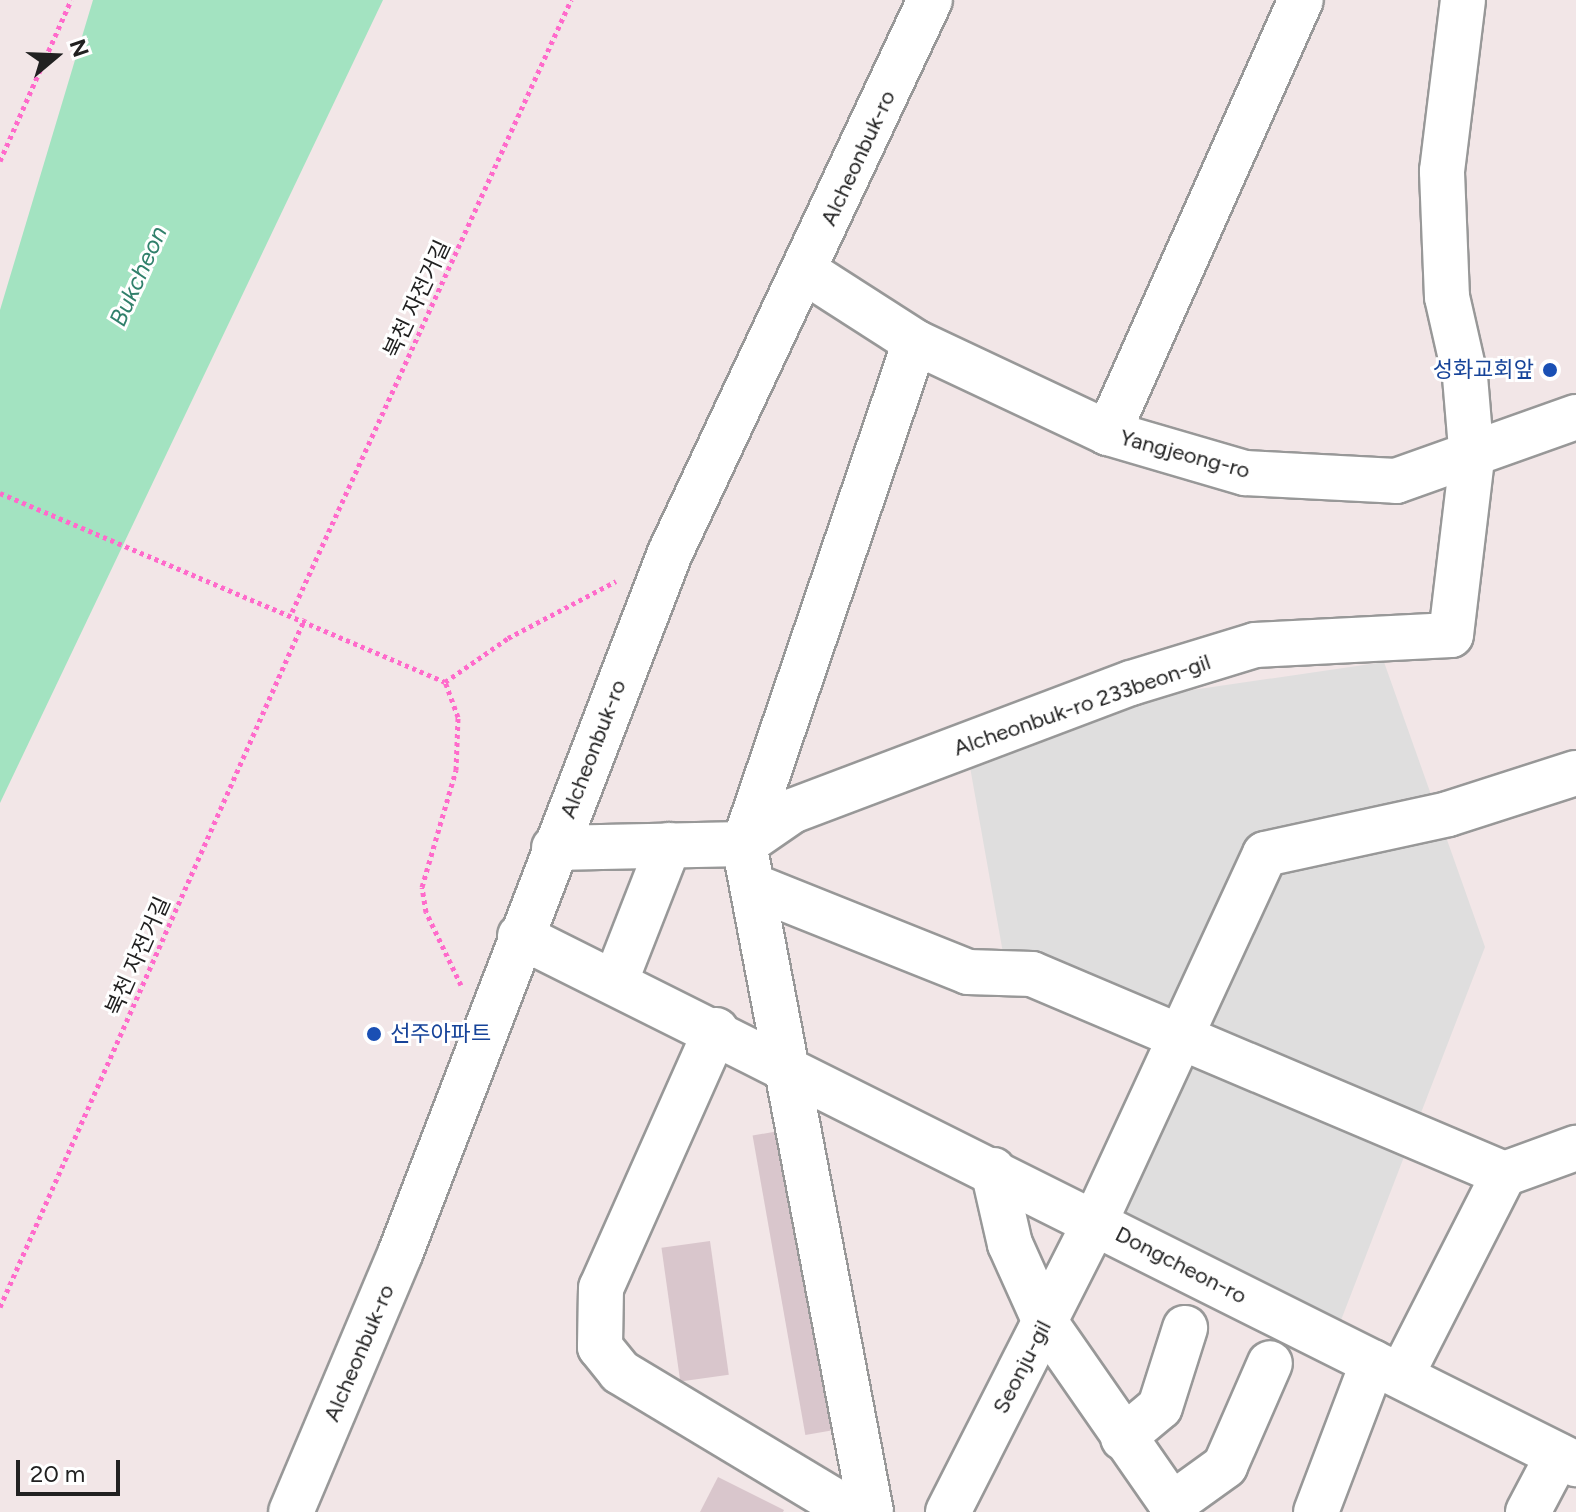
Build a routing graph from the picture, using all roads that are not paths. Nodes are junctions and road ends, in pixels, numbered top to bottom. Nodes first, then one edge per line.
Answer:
1 (930, 0) edge
2 (1301, 0) edge
3 (1463, 0) edge
4 (806, 272) junction
5 (915, 342) junction
6 (1576, 417) edge
7 (1108, 433) junction
8 (1472, 460) junction
9 (1576, 773) edge
10 (744, 844) junction
11 (669, 845) junction
12 (554, 848) junction
13 (758, 888) junction
14 (520, 936) junction
15 (616, 980) junction
16 (716, 1030) junction
17 (1184, 1033) junction
18 (786, 1066) junction
19 (1576, 1148) edge
20 (993, 1170) junction
21 (1504, 1174) junction
22 (1095, 1222) junction
23 (1045, 1322) junction
24 (1185, 1328) dead end
25 (1270, 1363) dead end
26 (1387, 1369) junction
27 (1123, 1438) junction
28 (1567, 1460) edge
29 (1174, 1508) edge
30 (291, 1512) edge
31 (853, 1512) edge
32 (871, 1512) edge
33 (948, 1512) edge
34 (1316, 1512) edge
35 (1528, 1512) edge

1 - 4 street, Alcheonbuk-ro
2 - 7 street
3 - 8 street
4 - 5 street, Yangjeong-ro
4 - 12 street, Alcheonbuk-ro
5 - 7 street, Yangjeong-ro
5 - 10 street
6 - 8 street, Yangjeong-ro
7 - 8 street, Yangjeong-ro
8 - 10 street, Alcheonbuk-ro 233beon-gil
9 - 17 street, Seonju-gil
10 - 11 street
10 - 13 street
11 - 12 street
11 - 15 street
12 - 14 street, Alcheonbuk-ro
13 - 17 street
13 - 18 street
14 - 15 street, Dongcheon-ro
14 - 30 street, Alcheonbuk-ro
15 - 16 street, Dongcheon-ro
16 - 18 street, Dongcheon-ro
16 - 31 street
17 - 21 street
17 - 22 street, Seonju-gil
18 - 20 street, Dongcheon-ro
18 - 32 street
19 - 21 street
20 - 22 street, Dongcheon-ro
20 - 23 street
21 - 26 street
22 - 23 street, Seonju-gil
22 - 26 street, Dongcheon-ro
23 - 27 street
23 - 33 street, Seonju-gil
24 - 27 street
25 - 29 street
26 - 28 street, Dongcheon-ro
26 - 34 street
27 - 29 street
28 - 35 street

